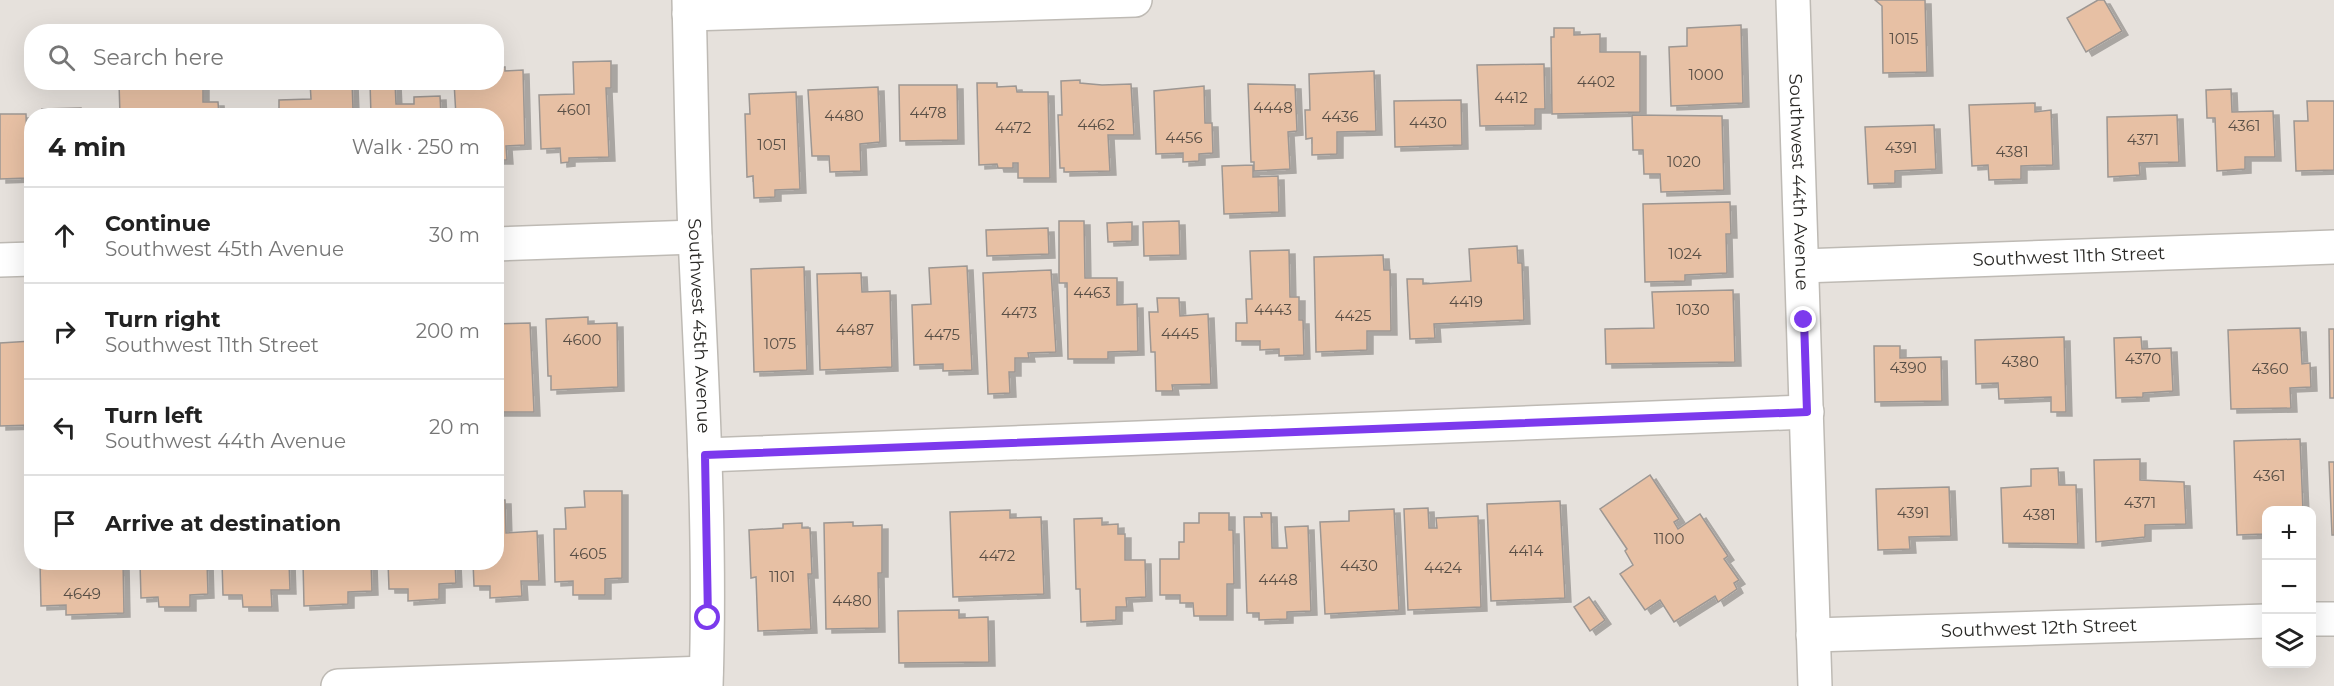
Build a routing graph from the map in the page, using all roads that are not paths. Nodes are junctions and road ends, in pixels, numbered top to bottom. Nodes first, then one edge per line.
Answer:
1 (1135, 0) edge
2 (1793, 0) edge
3 (689, 7) edge
4 (695, 237) junction
5 (504, 244) edge
6 (2334, 247) edge
7 (24, 259) edge
8 (0, 260) edge
9 (1802, 266) junction
10 (1807, 412) junction
11 (705, 455) junction
12 (2316, 619) edge
13 (2334, 619) edge
14 (2262, 621) edge
15 (1813, 636) junction
16 (706, 680) edge
17 (338, 686) edge
18 (1815, 686) edge

1 - 3 street
2 - 9 street, Southwest 44th Avenue
3 - 4 street, Southwest 45th Avenue
4 - 5 street
4 - 11 street, Southwest 45th Avenue
6 - 9 street, Southwest 11th Street
7 - 8 street
9 - 10 street, Southwest 44th Avenue
10 - 11 street
10 - 15 street, Southwest 44th Avenue
11 - 16 street, Southwest 45th Avenue
12 - 13 street
14 - 15 street, Southwest 12th Street
15 - 18 street, Southwest 44th Avenue
16 - 17 street

